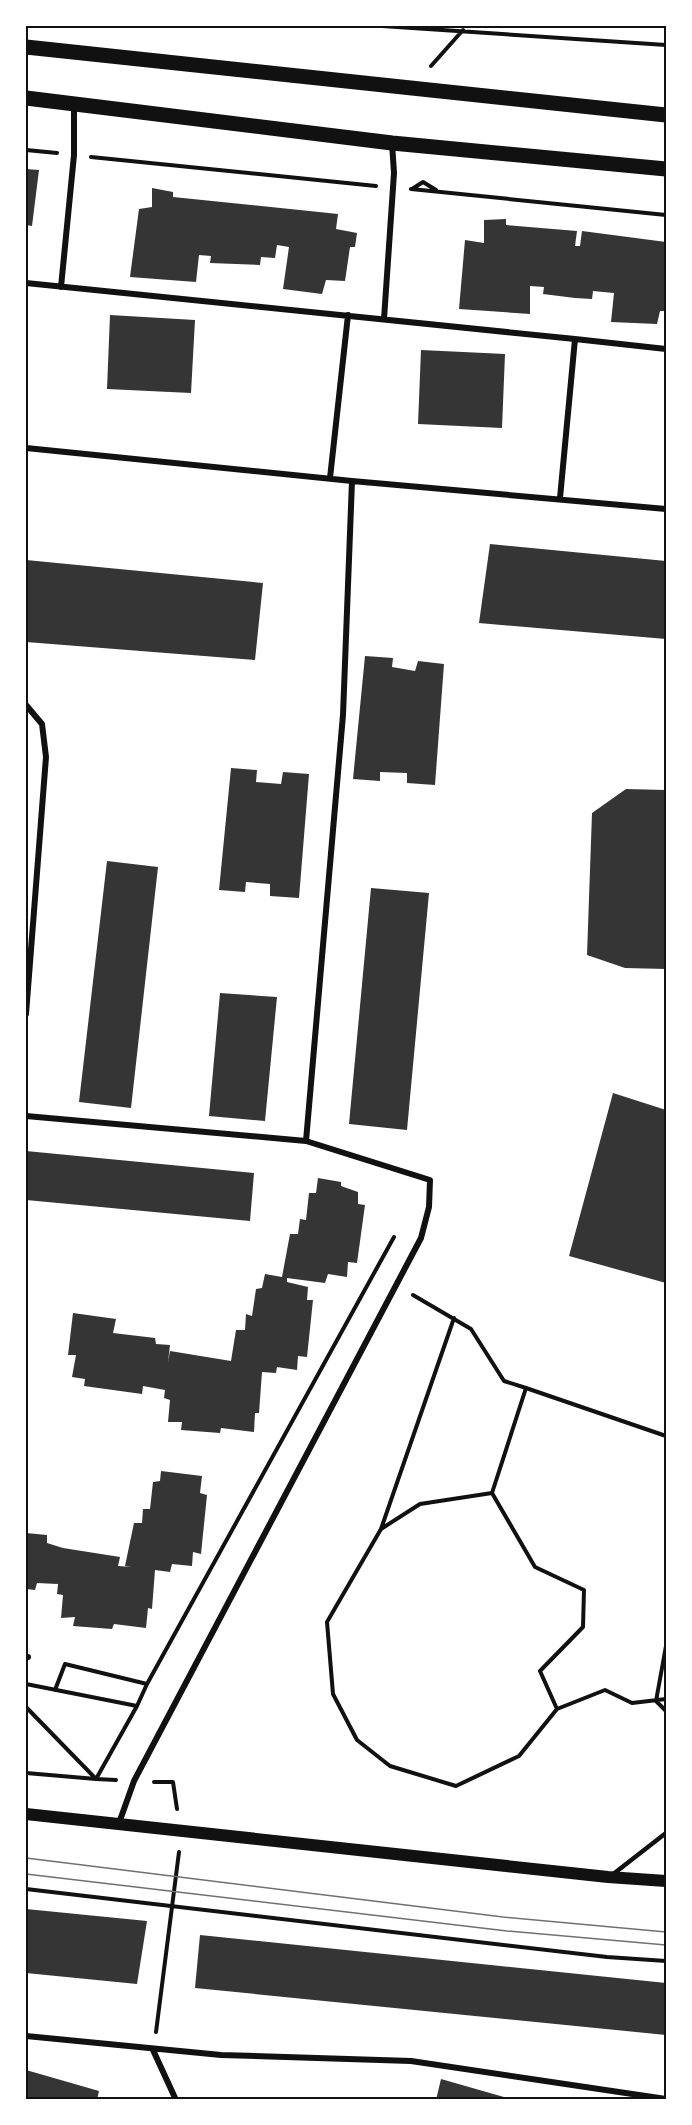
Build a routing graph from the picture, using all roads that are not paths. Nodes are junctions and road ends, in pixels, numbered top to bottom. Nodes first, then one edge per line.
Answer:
1 (26, 47) edge
2 (26, 98) edge
3 (74, 105) junction
4 (666, 115) edge
5 (392, 143) junction
6 (666, 169) edge
7 (26, 283) edge
8 (61, 287) junction
9 (348, 315) junction
10 (384, 319) junction
11 (575, 339) junction
12 (666, 349) edge
13 (26, 448) edge
14 (330, 478) junction
15 (352, 481) junction
16 (560, 498) junction
17 (666, 509) edge
18 (26, 705) edge
19 (26, 1014) edge
20 (26, 1116) edge
21 (306, 1141) junction
22 (26, 1814) edge
23 (119, 1823) junction
24 (666, 1833) edge
25 (608, 1877) junction
26 (666, 1881) edge
27 (26, 2036) edge
28 (153, 2050) junction
29 (666, 2099) edge
30 (176, 2100) edge

1 - 4 main road
2 - 3 main road
3 - 5 main road
3 - 8 street
5 - 6 main road
5 - 10 street
7 - 8 street
8 - 9 street
9 - 10 street
9 - 14 street
10 - 11 street
11 - 12 street
11 - 16 street
13 - 14 street
14 - 15 street
15 - 16 street
15 - 21 street
16 - 17 street
18 - 19 street
20 - 21 street
21 - 23 street
22 - 23 main road
23 - 25 main road
24 - 25 lane
25 - 26 main road
27 - 28 street
28 - 29 street
28 - 30 street

